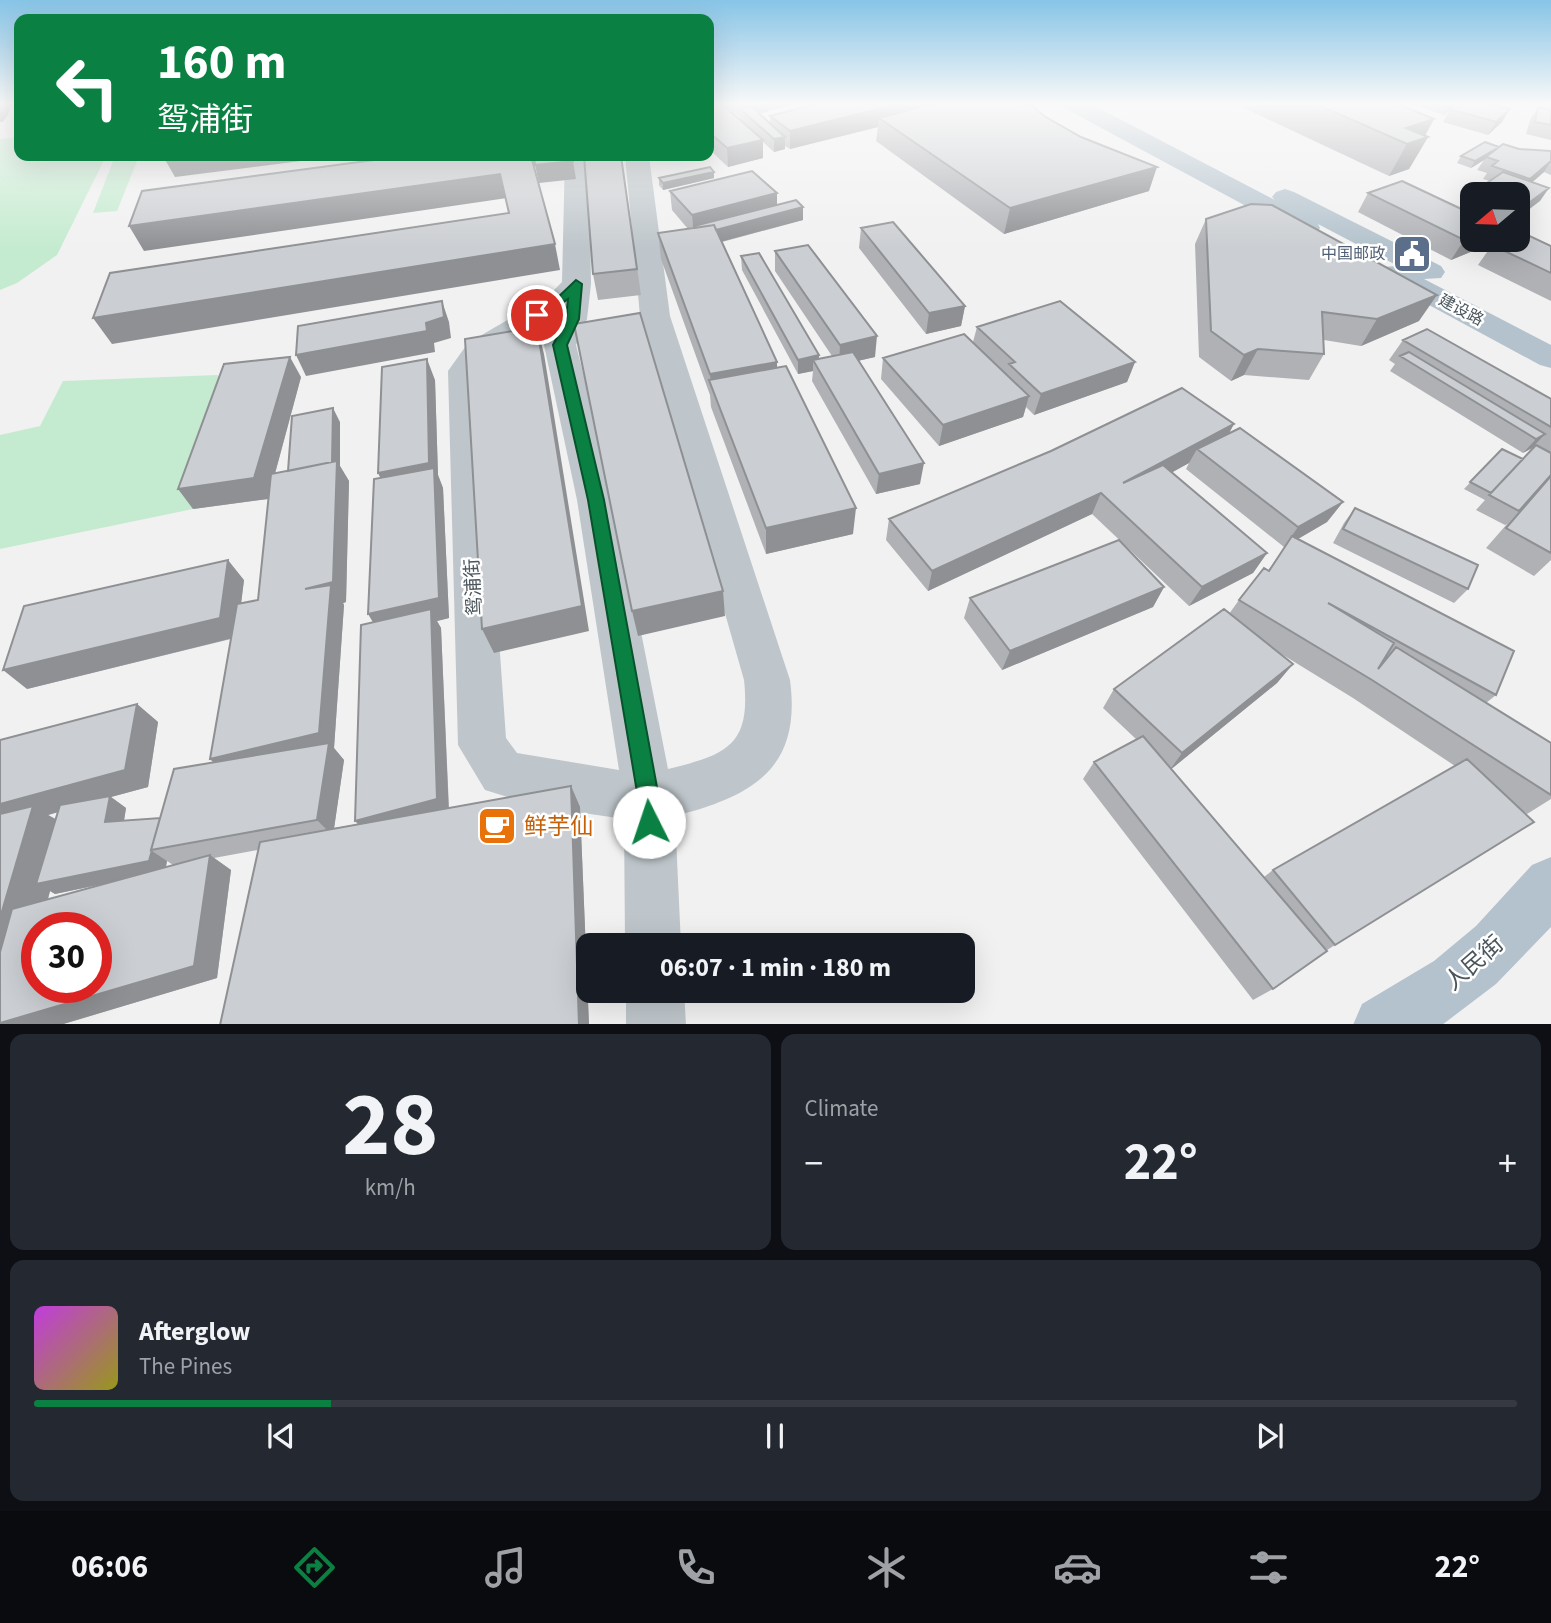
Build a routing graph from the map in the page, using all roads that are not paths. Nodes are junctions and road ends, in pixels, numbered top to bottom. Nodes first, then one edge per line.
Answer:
1 (1164, 152) edge
2 (1199, 152) edge
3 (577, 161) edge
4 (638, 161) edge
5 (576, 284) junction
6 (1551, 333) edge
7 (1551, 358) edge
8 (649, 798) junction
9 (1543, 899) edge
10 (653, 933) edge
11 (655, 1003) edge
12 (656, 1024) edge
13 (1383, 1024) edge

1 - 7 main road, 建设路
2 - 6 main road, 建设路
3 - 5 street
4 - 8 street
5 - 8 street
5 - 8 street, 鸳浦街
8 - 10 street
9 - 13 main road, 人民街
11 - 12 street

